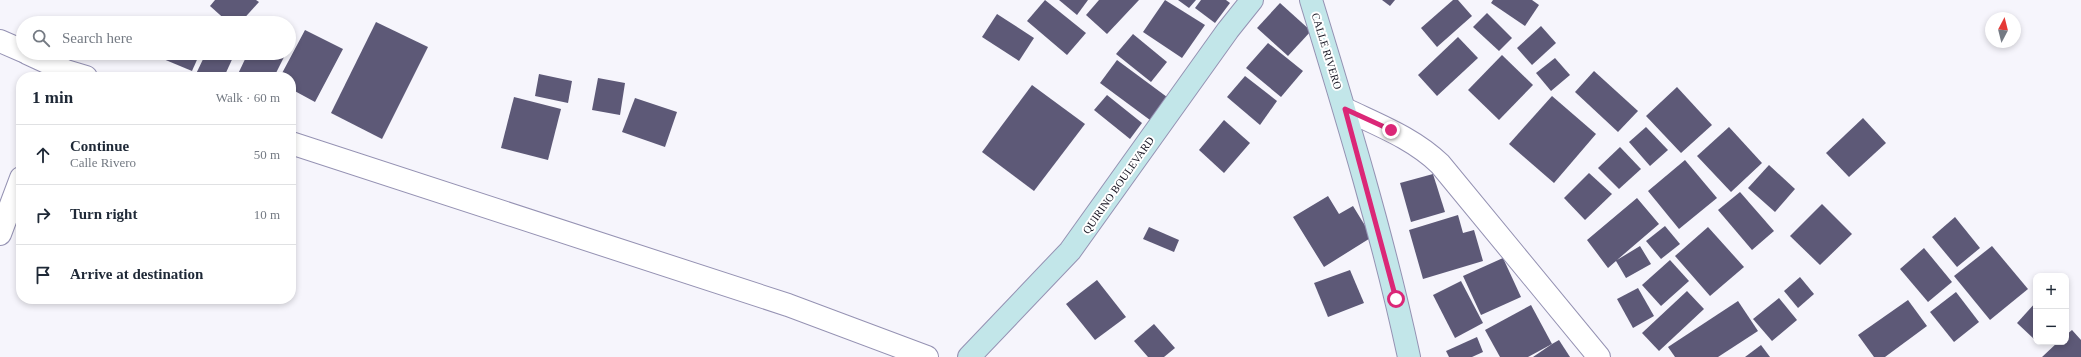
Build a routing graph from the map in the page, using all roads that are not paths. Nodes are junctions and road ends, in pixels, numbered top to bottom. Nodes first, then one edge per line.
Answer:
1 (1252, 0) edge
2 (1311, 0) edge
3 (0, 41) edge
4 (16, 48) edge
5 (41, 60) edge
6 (66, 72) edge
7 (1345, 109) junction
8 (296, 145) edge
9 (16, 191) edge
10 (0, 234) edge
11 (927, 357) edge
12 (969, 357) edge
13 (1409, 357) edge
14 (1599, 357) edge

1 - 12 main road, QUIRINO BOULEVARD
2 - 7 main road, CALLE RIVERO
3 - 4 street
5 - 6 street
7 - 13 main road, CALLE RIVERO
7 - 14 street
8 - 11 street
9 - 10 street

